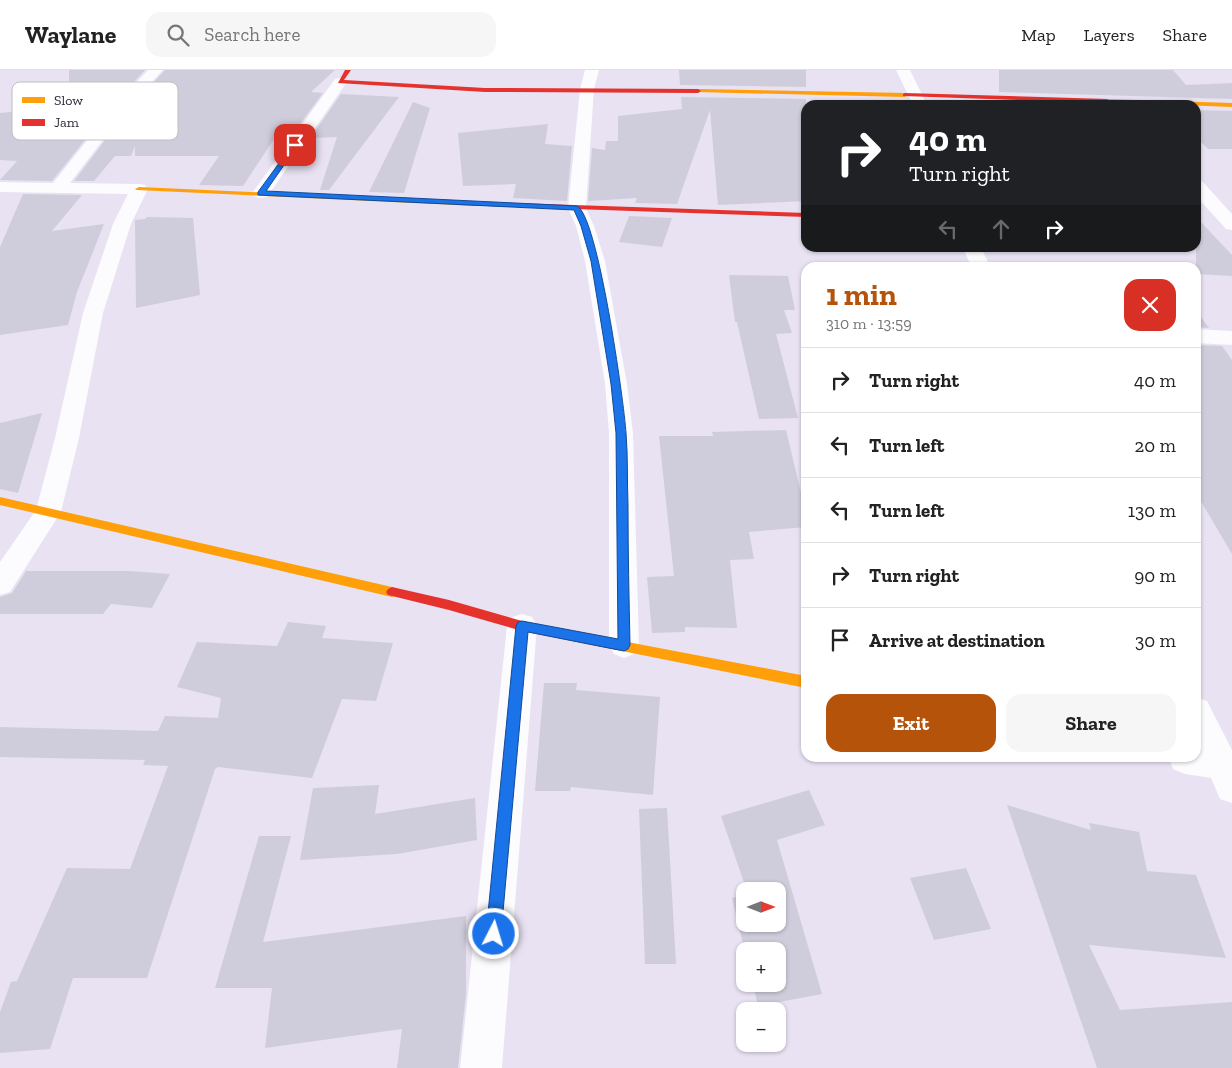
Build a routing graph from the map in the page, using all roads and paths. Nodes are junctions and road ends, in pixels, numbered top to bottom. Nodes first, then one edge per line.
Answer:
1 (156, 70) edge
2 (903, 70) edge
3 (344, 76) edge
4 (590, 80) edge
5 (145, 82) edge
6 (918, 100) edge
7 (1201, 105) edge
8 (1232, 106) edge
9 (95, 140) edge
10 (0, 187) edge
11 (58, 187) junction
12 (139, 189) junction
13 (1201, 191) edge
14 (261, 193) junction
15 (577, 208) junction
16 (801, 215) edge
17 (1232, 225) edge
18 (1201, 336) edge
19 (1232, 338) edge
20 (0, 501) edge
21 (48, 512) junction
22 (0, 584) edge
23 (522, 626) junction
24 (624, 645) junction
25 (801, 681) edge
26 (1201, 720) edge
27 (1197, 762) edge
28 (1229, 773) edge
29 (481, 1068) edge

1 - 5 street
2 - 6 street
3 - 4 street
3 - 14 street
4 - 6 street
4 - 15 street
7 - 8 street
9 - 11 street
10 - 11 street
11 - 12 street
12 - 14 street
12 - 21 street
13 - 17 street
14 - 15 street
15 - 16 street
15 - 24 street
18 - 19 street
20 - 21 street
21 - 22 street
21 - 23 street
23 - 24 street
23 - 29 street
24 - 25 street
26 - 28 street
27 - 28 street

